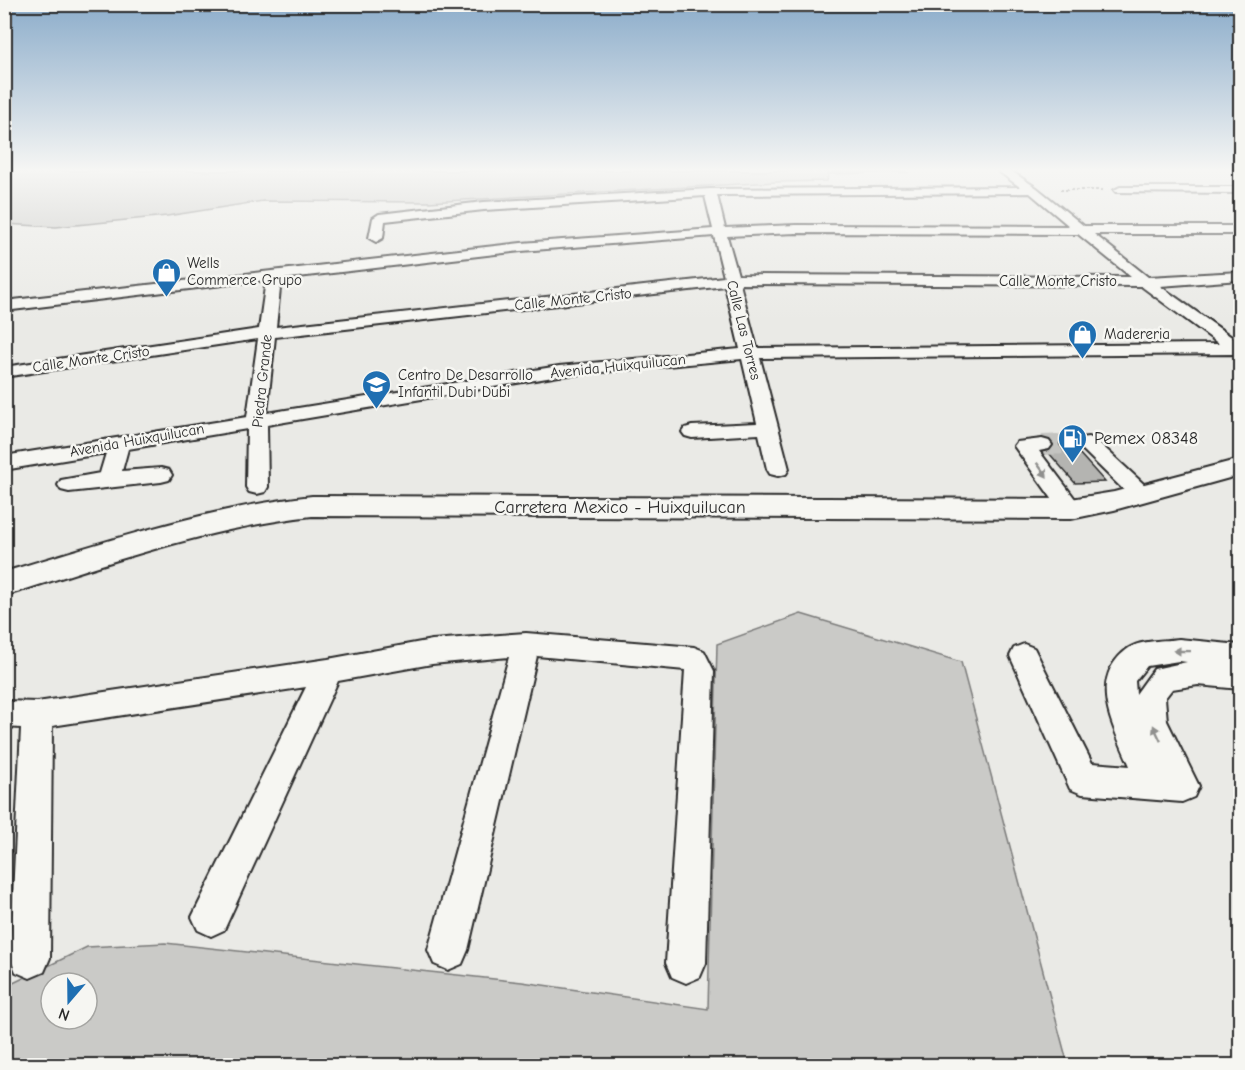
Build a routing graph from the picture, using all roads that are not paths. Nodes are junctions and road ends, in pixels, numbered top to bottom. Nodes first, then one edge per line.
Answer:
1 (379, 221) edge
2 (717, 221) edge
3 (1071, 221) edge
4 (1240, 230) edge
5 (1084, 231) junction
6 (720, 232) junction
7 (376, 238) dead end
8 (274, 275) junction
9 (1240, 276) edge
10 (732, 281) junction
11 (1145, 282) junction
12 (4, 306) edge
13 (267, 333) junction
14 (1239, 350) edge
15 (749, 353) junction
16 (4, 372) edge
17 (257, 419) junction
18 (768, 428) junction
19 (692, 432) dead end
20 (120, 443) junction
21 (1071, 444) tunnel mouth
22 (1042, 445) tunnel mouth
23 (4, 463) edge
24 (1240, 467) edge
25 (778, 469) dead end
26 (161, 475) dead end
27 (110, 479) junction
28 (69, 484) dead end
29 (257, 487) dead end
30 (1141, 494) junction
31 (1071, 509) junction
32 (4, 584) edge
33 (526, 644) junction
34 (1024, 656) dead end
35 (1240, 657) edge
36 (328, 671) junction
37 (1240, 677) edge
38 (21, 715) edge
39 (1154, 784) junction
40 (211, 917) dead end
41 (448, 950) dead end
42 (30, 958) dead end
43 (686, 963) dead end

1 - 7 street
2 - 6 street, Calle Las Torres
3 - 5 street
4 - 5 street
5 - 6 street
5 - 11 street
6 - 8 street
6 - 10 street, Calle Las Torres
8 - 12 street
8 - 13 street, Piedra Grande
9 - 11 street, Calle Monte Cristo
10 - 11 street, Calle Monte Cristo
10 - 13 street, Calle Monte Cristo
10 - 15 street, Calle Las Torres
11 - 14 street
13 - 16 street, Calle Monte Cristo
13 - 17 street, Piedra Grande
14 - 15 street, Avenida Huixquilucan
15 - 17 street, Avenida Huixquilucan
15 - 18 street, Calle Las Torres
17 - 20 street, Avenida Huixquilucan
17 - 29 street, Piedra Grande
18 - 19 street
18 - 25 street, Calle Las Torres
20 - 23 street, Avenida Huixquilucan
20 - 27 street
21 - 30 street
22 -> 31 street
24 - 30 main road, Carretera Mexico - Huixquilucan
26 - 27 street
27 - 28 street
30 - 31 main road, Carretera Mexico - Huixquilucan
31 - 32 main road, Carretera Mexico - Huixquilucan
33 - 36 street
33 - 41 street
33 - 43 street
34 - 39 street
35 -> 39 street
36 - 38 street
36 - 40 street
39 -> 37 street
38 - 42 street

